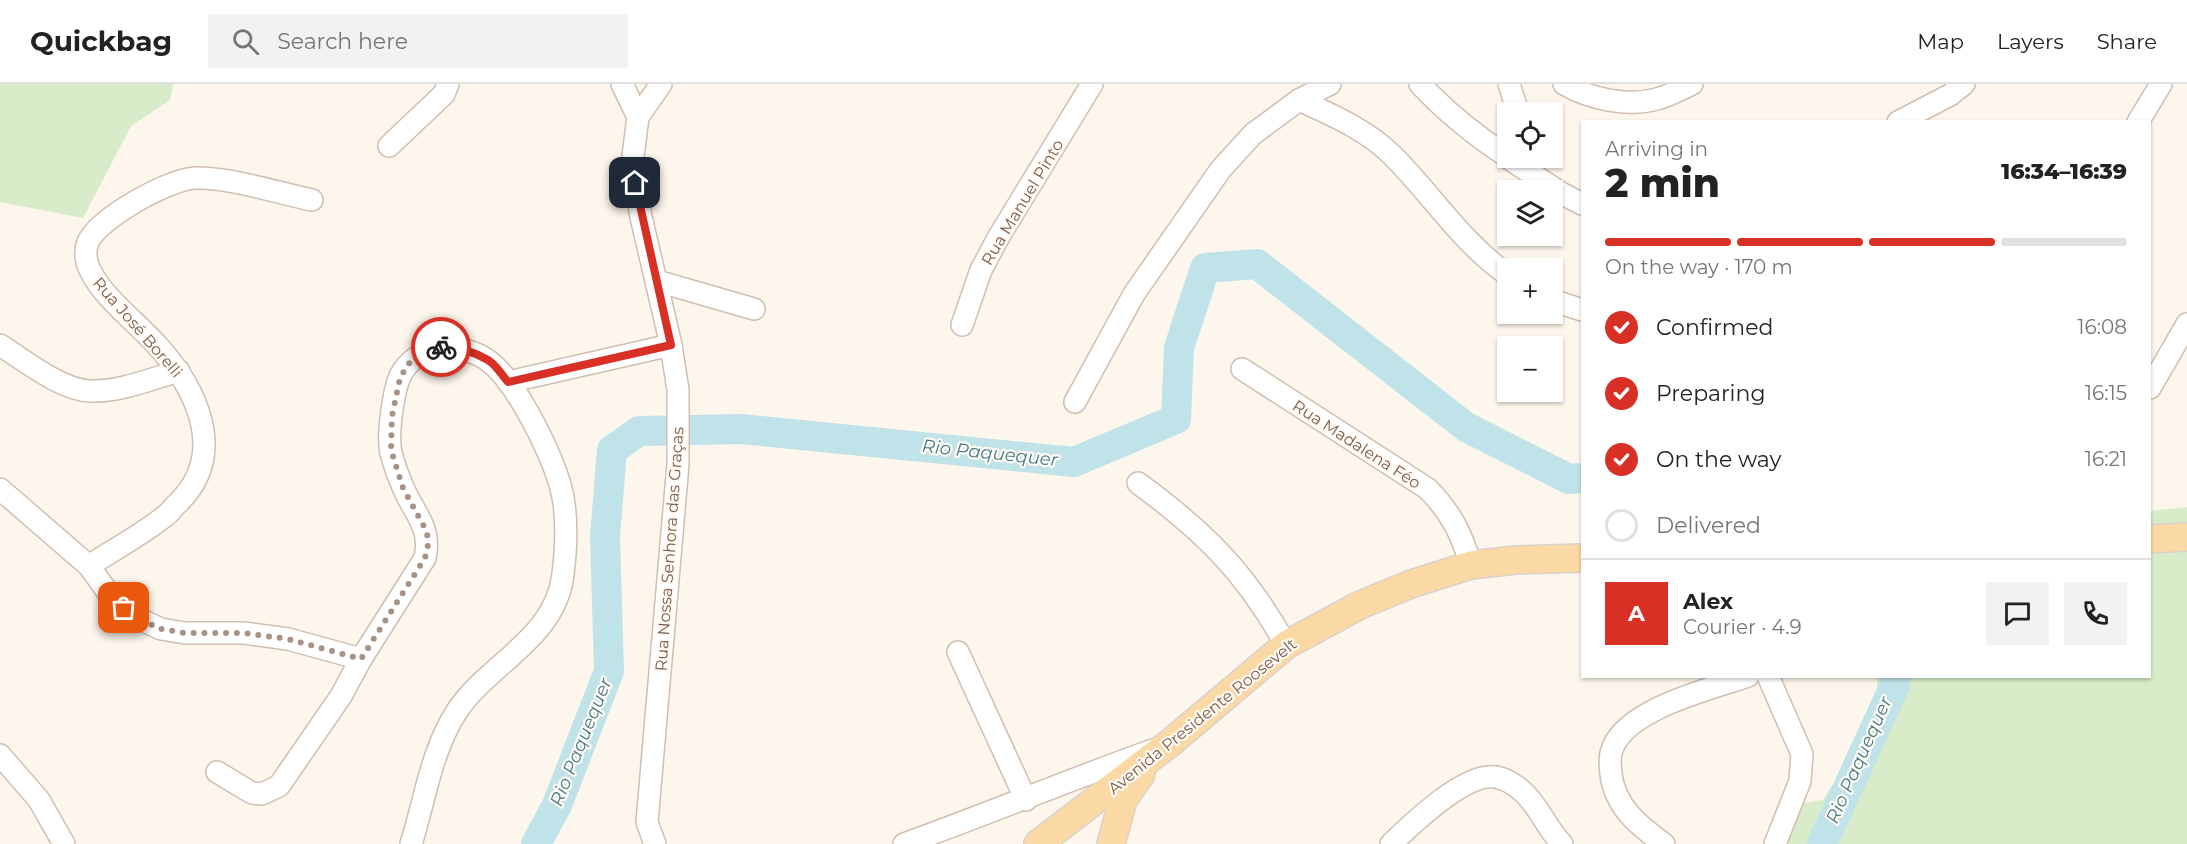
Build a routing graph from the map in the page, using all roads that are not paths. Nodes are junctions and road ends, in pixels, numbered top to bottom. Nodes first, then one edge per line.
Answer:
1 (448, 84) edge
2 (622, 84) edge
3 (661, 84) edge
4 (1092, 84) edge
5 (1330, 84) edge
6 (1420, 84) edge
7 (1509, 84) edge
8 (1564, 84) edge
9 (1692, 84) edge
10 (1964, 84) edge
11 (2161, 84) edge
12 (1299, 100) junction
13 (1515, 102) edge
14 (638, 117) junction
15 (1902, 120) edge
16 (2139, 120) edge
17 (389, 146) dead end
18 (1497, 150) edge
19 (1524, 168) edge
20 (1536, 168) edge
21 (1539, 178) junction
22 (312, 200) dead end
23 (1581, 203) edge
24 (1497, 266) edge
25 (657, 281) junction
26 (1563, 304) edge
27 (754, 309) dead end
28 (1581, 310) edge
29 (2187, 324) edge
30 (962, 325) dead end
31 (0, 345) edge
32 (671, 345) junction
33 (1242, 369) dead end
34 (179, 371) junction
35 (508, 382) junction
36 (2151, 386) edge
37 (1075, 402) dead end
38 (1138, 483) dead end
39 (0, 489) edge
40 (2187, 537) edge
41 (2151, 539) edge
42 (1581, 558) edge
43 (1471, 565) junction
44 (89, 566) junction
45 (1286, 645) junction
46 (958, 652) dead end
47 (361, 659) junction
48 (1743, 678) edge
49 (1769, 678) edge
50 (1170, 743) junction
51 (0, 756) edge
52 (217, 772) dead end
53 (1026, 800) junction
54 (1070, 820) junction
55 (64, 844) edge
56 (411, 844) edge
57 (655, 844) edge
58 (903, 844) edge
59 (1038, 844) edge
60 (1111, 844) edge
61 (1391, 844) edge
62 (1562, 844) edge
63 (1665, 844) edge
64 (1774, 844) edge

1 - 17 street
2 - 14 street
3 - 14 street, Rua Nossa Senhora das Graças
4 - 30 street, Rua Manuel Pinto
5 - 12 street
6 - 18 street
7 - 13 street
8 - 9 street
10 - 15 street
11 - 16 street
12 - 24 street
12 - 37 street
14 - 25 street, Rua Nossa Senhora das Graças
19 - 21 street
20 - 21 street
21 - 23 street
22 - 34 street, Rua José Borelli
25 - 27 street
25 - 32 street, Rua Nossa Senhora das Graças
26 - 28 street
29 - 36 street
31 - 34 street
32 - 35 street
32 - 57 street, Rua Nossa Senhora das Graças
33 - 43 street, Rua Madalena Féo
34 - 44 street, Rua José Borelli
35 - 47 street
35 - 56 street
38 - 45 street
39 - 44 street
40 - 41 main road
42 - 43 main road, Avenida Presidente Roosevelt
43 - 45 main road, Avenida Presidente Roosevelt
44 - 47 street
45 - 50 main road, Avenida Presidente Roosevelt
46 - 53 street
47 - 52 street
48 - 63 street
49 - 64 street
50 - 53 street
50 - 54 main road, Avenida Presidente Roosevelt
50 - 60 main road
51 - 55 street
53 - 58 street
54 - 59 main road, Avenida Presidente Roosevelt
54 - 60 main road
61 - 62 street

